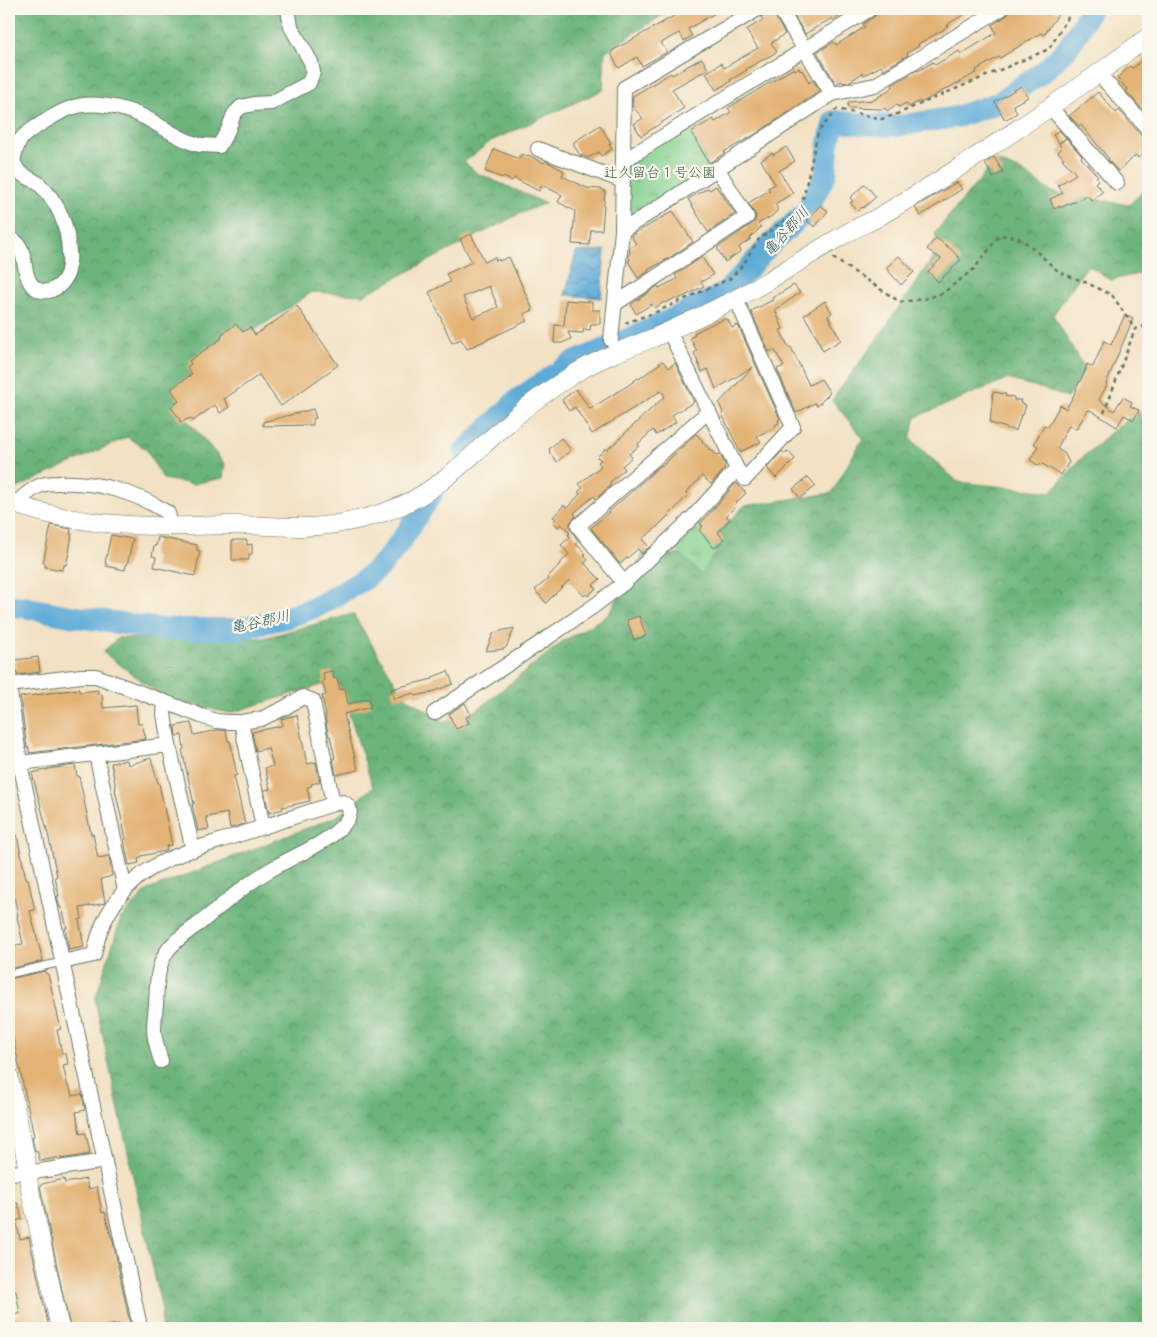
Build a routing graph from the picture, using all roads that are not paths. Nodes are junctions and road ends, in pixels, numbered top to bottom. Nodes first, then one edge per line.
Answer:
1 (288, 9) edge
2 (758, 9) edge
3 (780, 9) edge
4 (870, 9) edge
5 (1001, 9) edge
6 (1148, 36) edge
7 (804, 49) junction
8 (1099, 74) junction
9 (832, 94) junction
10 (1051, 108) junction
11 (1148, 129) edge
12 (538, 149) dead end
13 (623, 161) junction
14 (717, 168) junction
15 (622, 182) junction
16 (1117, 184) dead end
17 (622, 230) junction
18 (9, 238) edge
19 (736, 299) junction
20 (615, 304) junction
21 (669, 331) junction
22 (611, 341) junction
23 (709, 411) junction
24 (737, 469) junction
25 (12, 503) edge
26 (171, 526) junction
27 (624, 583) junction
28 (9, 685) edge
29 (165, 702) junction
30 (434, 713) dead end
31 (242, 722) junction
32 (169, 744) junction
33 (96, 754) junction
34 (15, 764) edge
35 (333, 804) junction
36 (263, 827) junction
37 (193, 850) junction
38 (125, 890) junction
39 (62, 962) junction
40 (9, 974) edge
41 (161, 1061) dead end
42 (9, 1076) edge
43 (105, 1161) junction
44 (27, 1172) junction
45 (9, 1173) edge
46 (60, 1328) edge
47 (140, 1328) edge

1 - 18 street
2 - 13 street
3 - 7 street
4 - 7 street
5 - 9 street
6 - 8 street
7 - 9 street
7 - 13 street
8 - 10 street
8 - 11 street
9 - 14 street
10 - 16 street
10 - 19 street
12 - 15 street
13 - 15 street
14 - 17 street
14 - 20 street
15 - 17 street
17 - 20 street
19 - 21 street
19 - 24 street
20 - 22 street
21 - 22 street
21 - 23 street
22 - 26 street
23 - 24 street
23 - 27 street
24 - 27 street
25 - 26 street
25 - 26 street
27 - 30 street
28 - 29 street
28 - 34 street
29 - 31 street
29 - 32 street
31 - 35 street
31 - 36 street
32 - 33 street
32 - 37 street
33 - 34 street
33 - 38 street
34 - 39 street
35 - 36 street
35 - 41 street
36 - 37 street
37 - 38 street
38 - 39 street
39 - 40 lane
39 - 43 street
42 - 44 street
43 - 44 street
43 - 47 street
44 - 45 street
44 - 46 street

